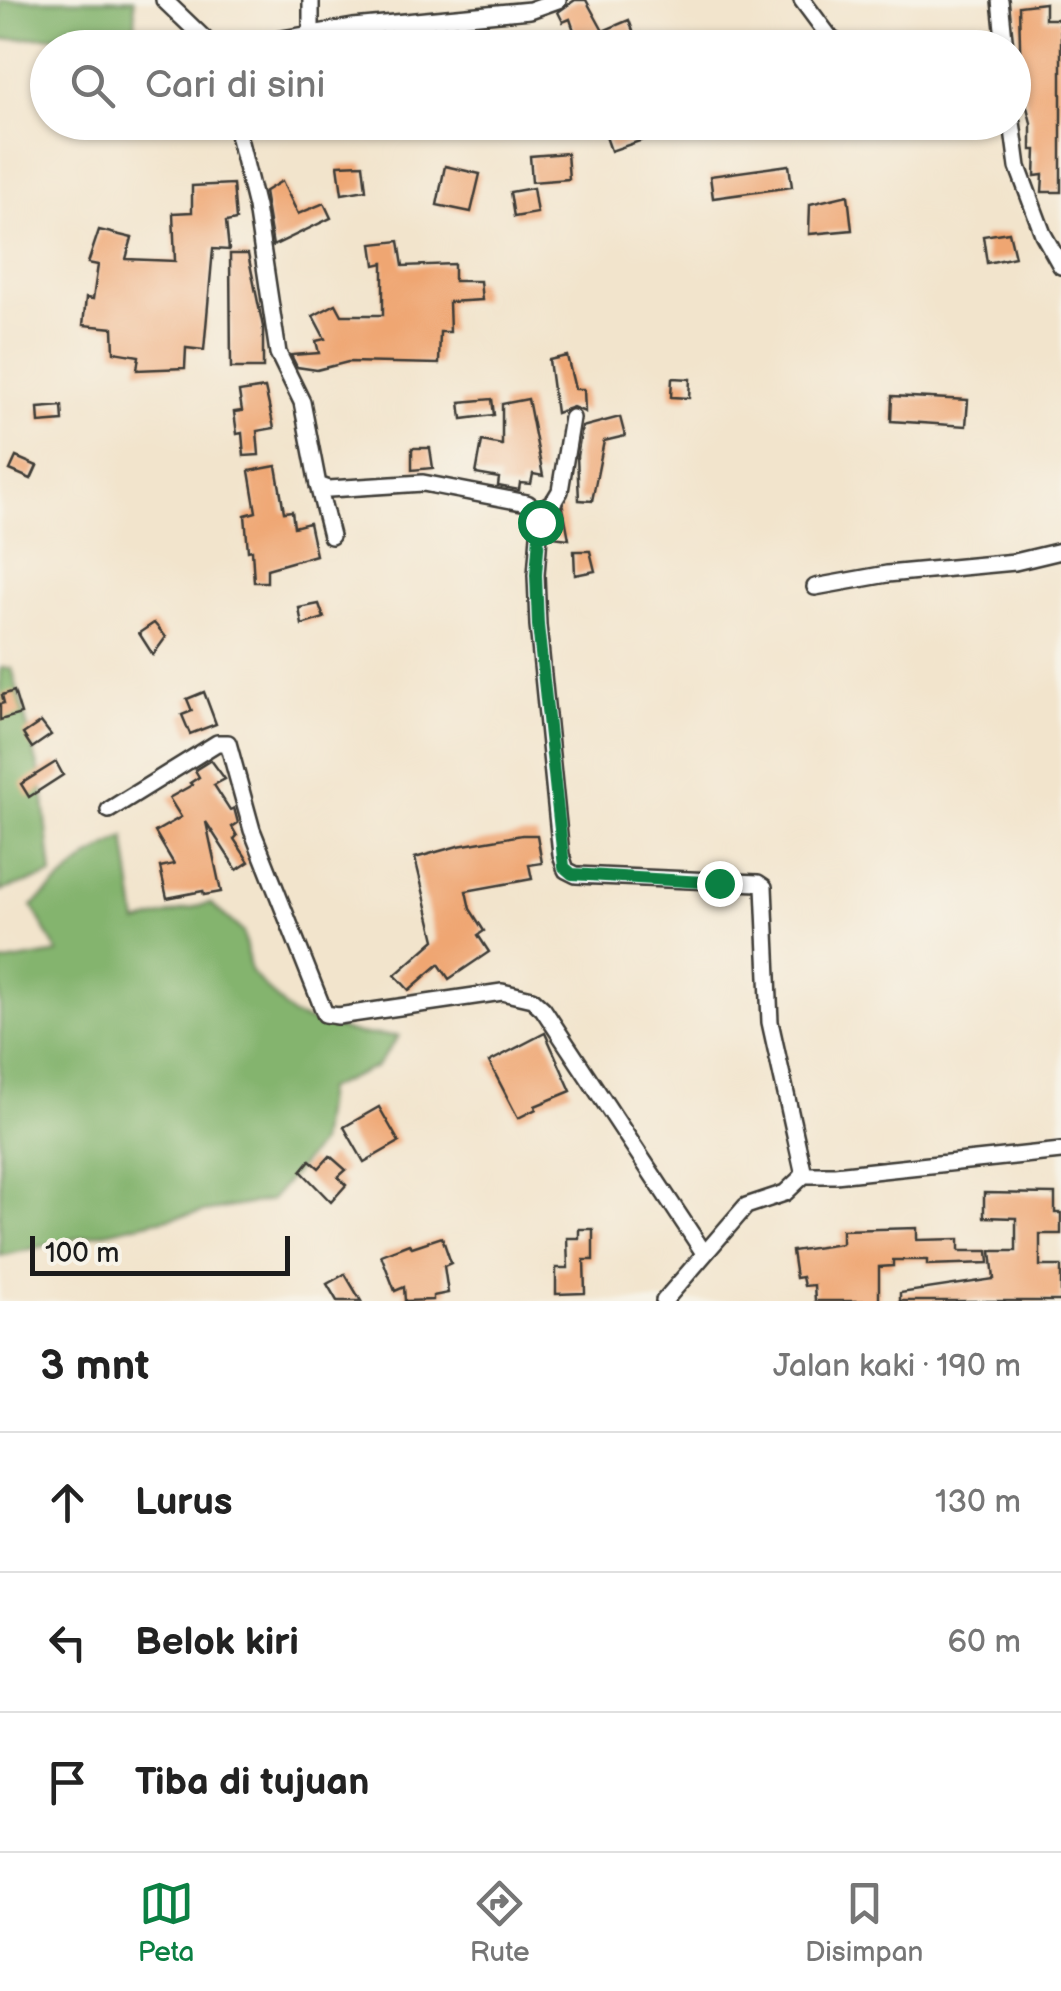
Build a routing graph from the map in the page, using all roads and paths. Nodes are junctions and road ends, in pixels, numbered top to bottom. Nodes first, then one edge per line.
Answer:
1 (164, 0) edge
2 (311, 0) edge
3 (558, 0) edge
4 (802, 0) edge
5 (1000, 0) edge
6 (195, 30) edge
7 (312, 30) edge
8 (340, 30) edge
9 (824, 30) edge
10 (1003, 30) edge
11 (240, 140) edge
12 (1014, 140) edge
13 (1061, 266) edge
14 (572, 418) dead end
15 (318, 485) junction
16 (537, 512) junction
17 (331, 536) dead end
18 (1061, 550) edge
19 (815, 587) dead end
20 (109, 810) dead end
21 (1061, 1151) edge
22 (804, 1176) junction
23 (704, 1253) junction
24 (664, 1301) edge

1 - 6 street
2 - 7 street
3 - 8 street
4 - 9 street
5 - 10 street
11 - 15 street
12 - 13 street
14 - 16 street
15 - 16 street
15 - 17 street
16 - 22 street
18 - 19 street
20 - 23 street
21 - 22 street
22 - 23 street
23 - 24 street

